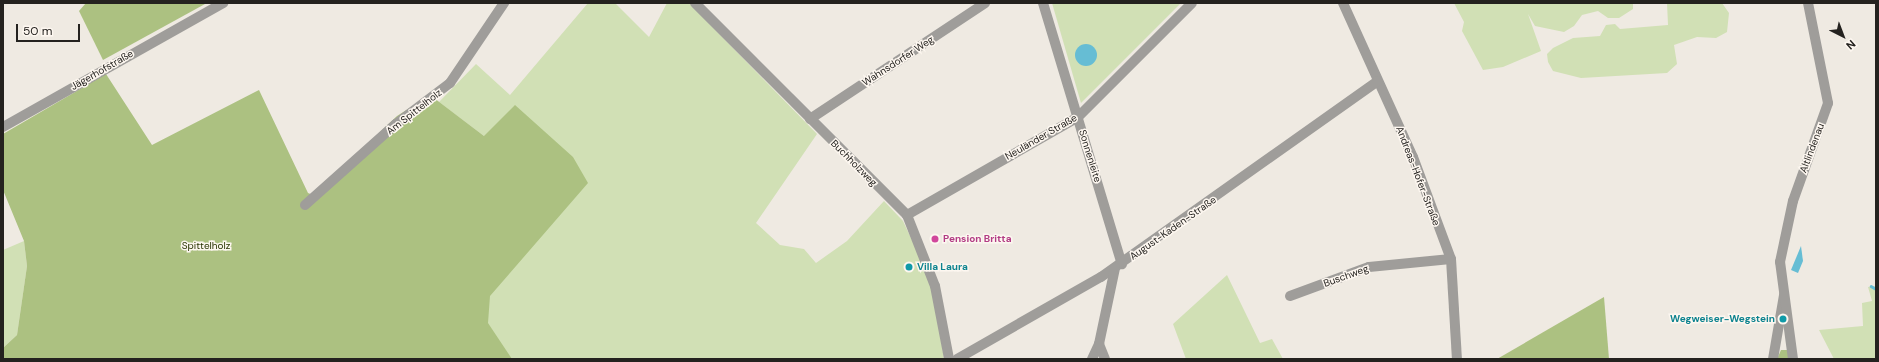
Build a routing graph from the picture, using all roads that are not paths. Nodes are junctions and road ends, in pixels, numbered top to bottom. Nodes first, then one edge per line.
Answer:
1 (223, 3) edge
2 (504, 3) edge
3 (695, 3) edge
4 (985, 3) edge
5 (1043, 3) edge
6 (1192, 3) edge
7 (1343, 3) edge
8 (1808, 3) edge
9 (212, 6) edge
10 (1378, 81) junction
11 (1078, 117) junction
12 (810, 119) junction
13 (3, 127) edge
14 (306, 205) dead end
15 (907, 215) junction
16 (1451, 259) junction
17 (1118, 266) junction
18 (1785, 293) junction
19 (1290, 296) dead end
20 (1099, 344) junction
21 (950, 359) edge
22 (957, 359) edge
23 (1092, 359) edge
24 (1105, 359) edge
25 (1457, 359) edge
26 (1773, 359) edge
27 (1793, 359) edge

1 - 9 street, Jägerhofstraße
2 - 14 street, Am Spittelholz
3 - 12 street, Buchholzweg
4 - 12 street, Wahnsdorfer Weg
5 - 11 street, Sonnenleite
6 - 11 street, Neuländer Straße
7 - 10 street, Andreas-Hofer-Straße
8 - 18 street, Altlindenau
9 - 13 street, Jägerhofstraße
10 - 16 street, Andreas-Hofer-Straße
10 - 17 street, August-Kaden-Straße
11 - 15 street, Neuländer Straße
11 - 17 street, Sonnenleite
12 - 15 street, Buchholzweg
15 - 21 street, Buchholzweg
16 - 19 street, Buschweg
16 - 25 street, Andreas-Hofer-Straße
17 - 20 street, Sonnenleite
17 - 22 street, August-Kaden-Straße
18 - 26 street, Altlindenau
18 - 27 street, Altlindenau
20 - 23 street, Sonnenleite
20 - 24 street

